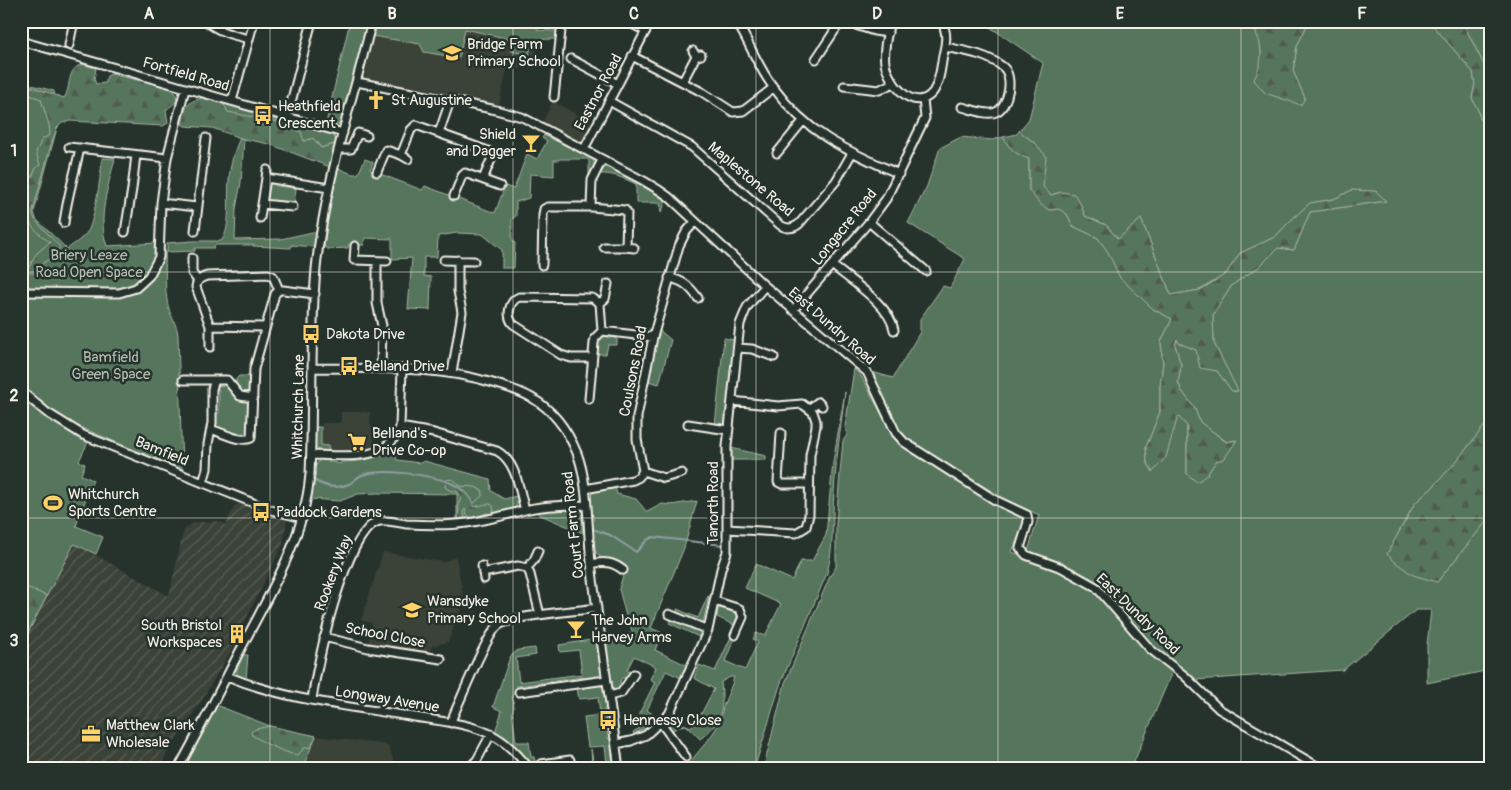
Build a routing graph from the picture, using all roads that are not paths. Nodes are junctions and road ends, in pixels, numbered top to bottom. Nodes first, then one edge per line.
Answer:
1 (74, 21) edge
2 (206, 21) edge
3 (254, 21) edge
4 (312, 21) edge
5 (372, 21) edge
6 (562, 21) edge
7 (626, 21) edge
8 (651, 21) edge
9 (736, 21) edge
10 (842, 21) edge
11 (890, 21) edge
12 (941, 21) edge
13 (646, 31) junction
14 (888, 33) junction
15 (249, 39) junction
16 (21, 41) edge
17 (69, 45) dead end
18 (945, 47) junction
19 (697, 54) dead end
20 (632, 56) junction
21 (827, 58) dead end
22 (571, 59) dead end
23 (357, 82) junction
24 (683, 82) junction
25 (893, 83) junction
26 (618, 84) junction
27 (849, 84) dead end
28 (773, 88) junction
29 (185, 89) junction
30 (554, 97) dead end
31 (923, 99) junction
32 (232, 101) junction
33 (450, 101) junction
34 (609, 101) junction
35 (966, 106) dead end
36 (287, 118) junction
37 (803, 122) junction
38 (343, 133) junction
39 (439, 133) junction
40 (367, 136) dead end
41 (206, 138) dead end
42 (69, 146) dead end
43 (80, 148) junction
44 (339, 149) junction
45 (584, 149) junction
46 (776, 153) dead end
47 (852, 153) junction
48 (136, 155) junction
49 (401, 155) junction
50 (167, 158) junction
51 (408, 158) dead end
52 (602, 160) junction
53 (267, 170) dead end
54 (377, 172) dead end
55 (899, 174) junction
56 (266, 178) junction
57 (483, 179) junction
58 (500, 186) dead end
59 (330, 188) junction
60 (454, 196) dead end
61 (161, 203) junction
62 (262, 204) junction
63 (57, 207) dead end
64 (198, 207) junction
65 (293, 207) dead end
66 (591, 207) junction
67 (66, 208) junction
68 (260, 218) dead end
69 (695, 222) junction
70 (868, 222) junction
71 (64, 223) dead end
72 (127, 224) junction
73 (135, 225) dead end
74 (195, 231) dead end
75 (125, 232) dead end
76 (355, 246) dead end
77 (604, 247) dead end
78 (626, 247) junction
79 (634, 248) dead end
80 (192, 258) dead end
81 (444, 260) dead end
82 (458, 260) junction
83 (377, 261) junction
84 (387, 261) dead end
85 (474, 261) dead end
86 (542, 265) dead end
87 (832, 265) junction
88 (926, 271) dead end
89 (669, 278) junction
90 (198, 280) junction
91 (608, 284) dead end
92 (765, 286) junction
93 (279, 290) junction
94 (21, 292) edge
95 (315, 294) junction
96 (698, 298) dead end
97 (600, 303) junction
98 (793, 310) junction
99 (210, 326) junction
100 (265, 327) junction
101 (894, 330) dead end
102 (602, 331) junction
103 (653, 337) junction
104 (210, 347) dead end
105 (738, 348) junction
106 (774, 357) dead end
107 (592, 358) junction
108 (313, 368) junction
109 (381, 369) junction
110 (402, 369) junction
111 (452, 373) junction
112 (183, 380) dead end
113 (215, 380) junction
114 (21, 391) edge
115 (253, 398) junction
116 (589, 399) dead end
117 (732, 401) junction
118 (818, 402) dead end
119 (810, 408) junction
120 (688, 424) dead end
121 (400, 426) junction
122 (211, 429) junction
123 (728, 430) junction
124 (781, 432) dead end
125 (311, 455) junction
126 (643, 470) junction
127 (682, 473) dead end
128 (202, 483) junction
129 (808, 484) junction
130 (585, 490) junction
131 (586, 505) junction
132 (525, 510) junction
133 (303, 518) junction
134 (727, 529) junction
135 (538, 551) dead end
136 (591, 564) junction
137 (527, 568) junction
138 (623, 570) dead end
139 (483, 573) dead end
140 (715, 600) junction
141 (597, 608) junction
142 (669, 614) dead end
143 (540, 616) junction
144 (708, 630) junction
145 (735, 636) dead end
146 (324, 637) junction
147 (441, 659) dead end
148 (634, 674) dead end
149 (227, 676) junction
150 (606, 680) junction
151 (519, 692) dead end
152 (609, 696) junction
153 (312, 700) junction
154 (451, 723) junction
155 (661, 723) junction
156 (491, 734) junction
157 (616, 744) junction
158 (686, 757) dead end
159 (570, 760) dead end
160 (178, 769) edge
161 (468, 769) edge
162 (530, 769) edge
163 (535, 769) edge
164 (619, 769) edge
165 (1322, 769) edge

1 - 17 street
2 - 15 street
3 - 15 street
4 - 36 street
5 - 23 street, Whitchurch Lane
6 - 30 street
7 - 13 street
8 - 13 street, Eastnor Road
9 - 28 street
10 - 14 street
10 - 21 street
11 - 14 street
12 - 18 street
13 - 20 street, Eastnor Road
14 - 25 street
15 - 32 street
16 - 29 street, Fortfield Road
18 - 31 street
18 - 35 street
19 - 24 street
20 - 24 street
20 - 26 street, Eastnor Road
22 - 26 street
23 - 33 street, East Dundry Road
23 - 38 street, Whitchurch Lane
24 - 28 street
25 - 27 street
25 - 31 street
26 - 34 street, Eastnor Road
28 - 37 street
29 - 32 street, Fortfield Road
29 - 50 street
31 - 55 street, Longacre Road
32 - 36 street, Fortfield Road
33 - 39 street
33 - 45 street, East Dundry Road
34 - 45 street, Eastnor Road
34 - 47 street, Maplestone Road
36 - 38 street, Fortfield Road
37 - 46 street
37 - 47 street
38 - 44 street, Whitchurch Lane
39 - 49 street
39 - 57 street
40 - 44 street
41 - 64 street
42 - 43 street
43 - 48 street
43 - 67 street
44 - 59 street, Whitchurch Lane
45 - 52 street, East Dundry Road
47 - 55 street
48 - 50 street
48 - 72 street
49 - 51 street
49 - 54 street
50 - 61 street
52 - 66 street
52 - 69 street, East Dundry Road
53 - 56 street
55 - 70 street, Longacre Road
56 - 59 street
56 - 62 street
57 - 58 street
57 - 60 street
59 - 95 street, Whitchurch Lane
61 - 64 street
61 - 94 street
62 - 65 street
62 - 68 street
63 - 67 street
64 - 74 street
66 - 78 street
66 - 86 street
67 - 71 street
69 - 89 street, Coulsons Road
69 - 92 street, East Dundry Road
70 - 87 street, Longacre Road
70 - 88 street
72 - 73 street
72 - 75 street
76 - 83 street
77 - 78 street
78 - 79 street
80 - 90 street
81 - 82 street
82 - 85 street
82 - 111 street
83 - 84 street
83 - 109 street
87 - 98 street, Longacre Road
87 - 101 street
89 - 96 street
89 - 103 street, Coulsons Road
90 - 93 street
90 - 99 street
91 - 97 street
92 - 98 street, East Dundry Road
92 - 105 street, Tanorth Road
93 - 95 street
93 - 100 street
95 - 108 street, Whitchurch Lane
97 - 102 street
97 - 107 street
98 - 165 street, East Dundry Road
99 - 100 street
99 - 104 street
100 - 115 street
102 - 103 street
102 - 107 street
103 - 126 street, Coulsons Road
105 - 106 street
105 - 117 street, Tanorth Road
107 - 116 street
108 - 109 street, Court Farm Road
108 - 125 street, Whitchurch Lane
109 - 110 street, Court Farm Road
110 - 111 street, Court Farm Road
110 - 121 street
111 - 130 street, Court Farm Road
112 - 113 street
113 - 115 street
113 - 122 street
114 - 128 street, Bamfield
115 - 122 street
117 - 119 street
117 - 123 street, Tanorth Road
118 - 119 street
119 - 129 street
120 - 123 street
121 - 125 street
121 - 132 street
122 - 128 street
123 - 134 street, Tanorth Road
124 - 129 street
125 - 133 street, Whitchurch Lane
126 - 127 street
126 - 130 street
128 - 133 street, Bamfield
129 - 134 street
130 - 131 street, Court Farm Road
131 - 132 street, Rookery Way
131 - 136 street, Court Farm Road
132 - 146 street, Rookery Way
133 - 149 street, Whitchurch Lane
134 - 140 street, Tanorth Road
135 - 137 street
136 - 138 street
136 - 141 street, Court Farm Road
137 - 139 street
137 - 143 street
140 - 144 street, Tanorth Road
140 - 145 street
141 - 143 street
141 - 150 street, Court Farm Road
142 - 144 street
143 - 154 street
144 - 155 street, Tanorth Road
146 - 147 street, School Close
146 - 153 street, Rookery Way
148 - 152 street
149 - 153 street, Longway Avenue
149 - 160 street, Whitchurch Lane
150 - 151 street
150 - 152 street, Court Farm Road
152 - 157 street, Court Farm Road
153 - 154 street, Longway Avenue
154 - 156 street, Longway Avenue
155 - 157 street, Tanorth Road
155 - 158 street
156 - 161 street
156 - 162 street, Longway Avenue
157 - 164 street, Court Farm Road
159 - 163 street

